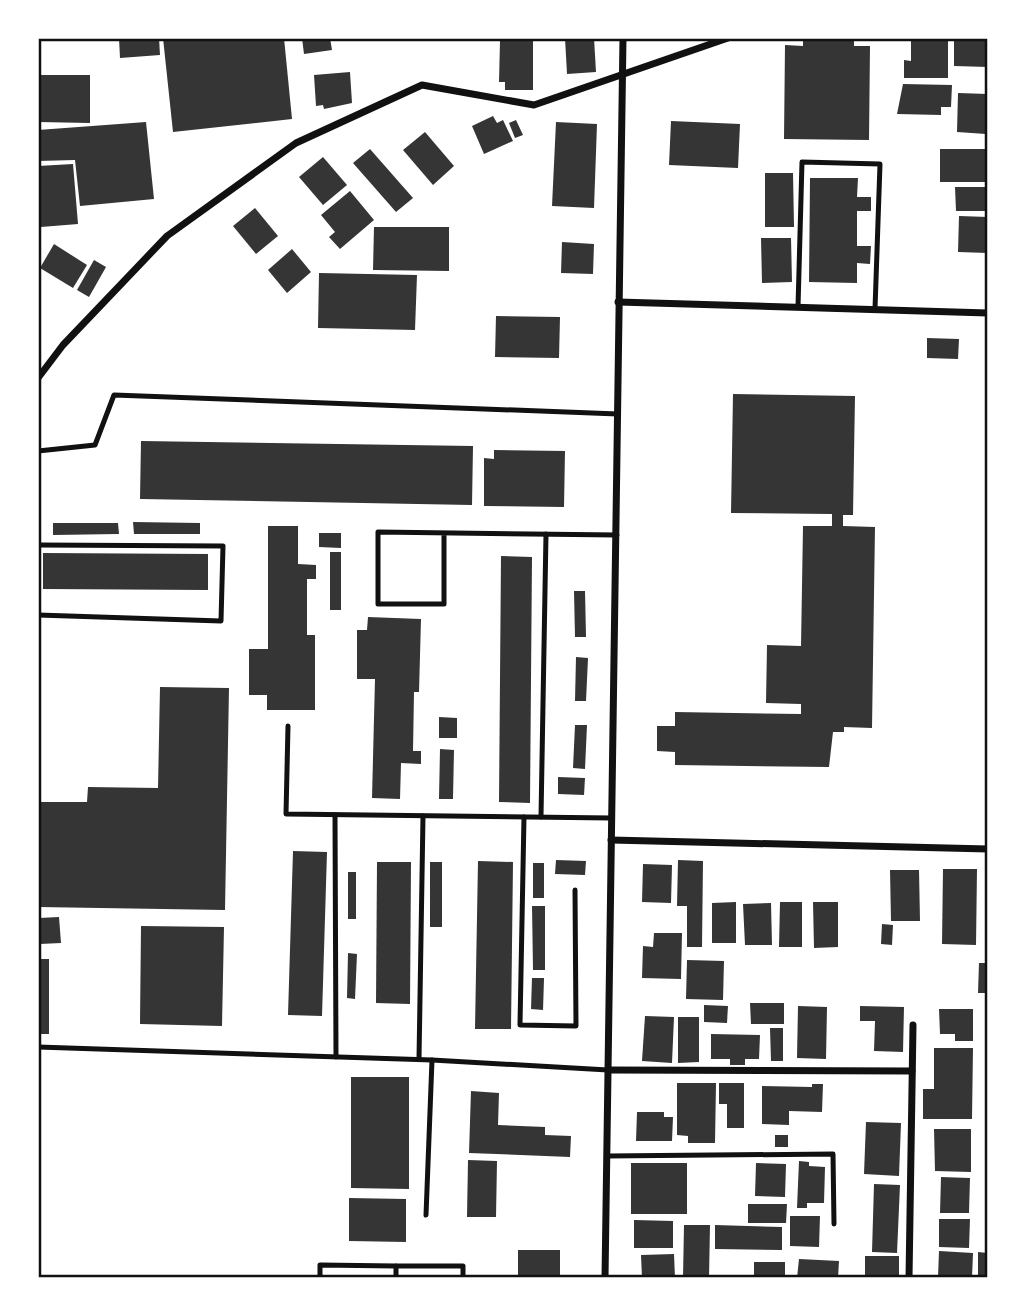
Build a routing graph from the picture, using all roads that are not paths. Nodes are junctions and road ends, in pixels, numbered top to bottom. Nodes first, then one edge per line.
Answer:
1 (623, 38) edge
2 (728, 38) edge
3 (622, 75) junction
4 (618, 302) junction
5 (798, 307) junction
6 (875, 309) junction
7 (988, 313) edge
8 (38, 378) edge
9 (618, 414) junction
10 (38, 451) edge
11 (444, 533) junction
12 (546, 534) junction
13 (617, 535) junction
14 (38, 545) edge
15 (38, 615) edge
16 (288, 726) dead end
17 (335, 815) junction
18 (424, 816) junction
19 (524, 817) junction
20 (541, 817) junction
21 (611, 818) junction
22 (611, 840) junction
23 (988, 849) edge
24 (575, 890) dead end
25 (913, 1025) dead end
26 (38, 1047) edge
27 (336, 1057) junction
28 (419, 1059) junction
29 (432, 1060) junction
30 (608, 1070) junction
31 (912, 1071) junction
32 (607, 1156) junction
33 (426, 1215) dead end
34 (834, 1224) dead end
35 (396, 1266) junction
36 (320, 1278) edge
37 (396, 1278) edge
38 (463, 1278) edge
39 (605, 1278) edge
40 (909, 1278) edge

1 - 3 street
2 - 3 street
3 - 4 street
3 - 8 street
4 - 5 street
4 - 9 street
5 - 6 street
5 - 6 lane
6 - 7 street
9 - 10 lane
9 - 13 street
11 - 11 lane
11 - 12 lane
12 - 13 lane
12 - 20 lane
13 - 21 street
14 - 15 lane
16 - 17 lane
17 - 18 lane
17 - 27 lane
18 - 19 lane
18 - 28 lane
19 - 20 lane
19 - 24 lane
20 - 21 lane
21 - 22 street
22 - 23 street
22 - 30 street
25 - 31 street
26 - 27 lane
27 - 28 lane
28 - 29 lane
29 - 30 lane
29 - 33 lane
30 - 31 street
30 - 32 street
31 - 40 street
32 - 34 lane
32 - 39 street
35 - 36 lane
35 - 37 lane
35 - 38 lane

